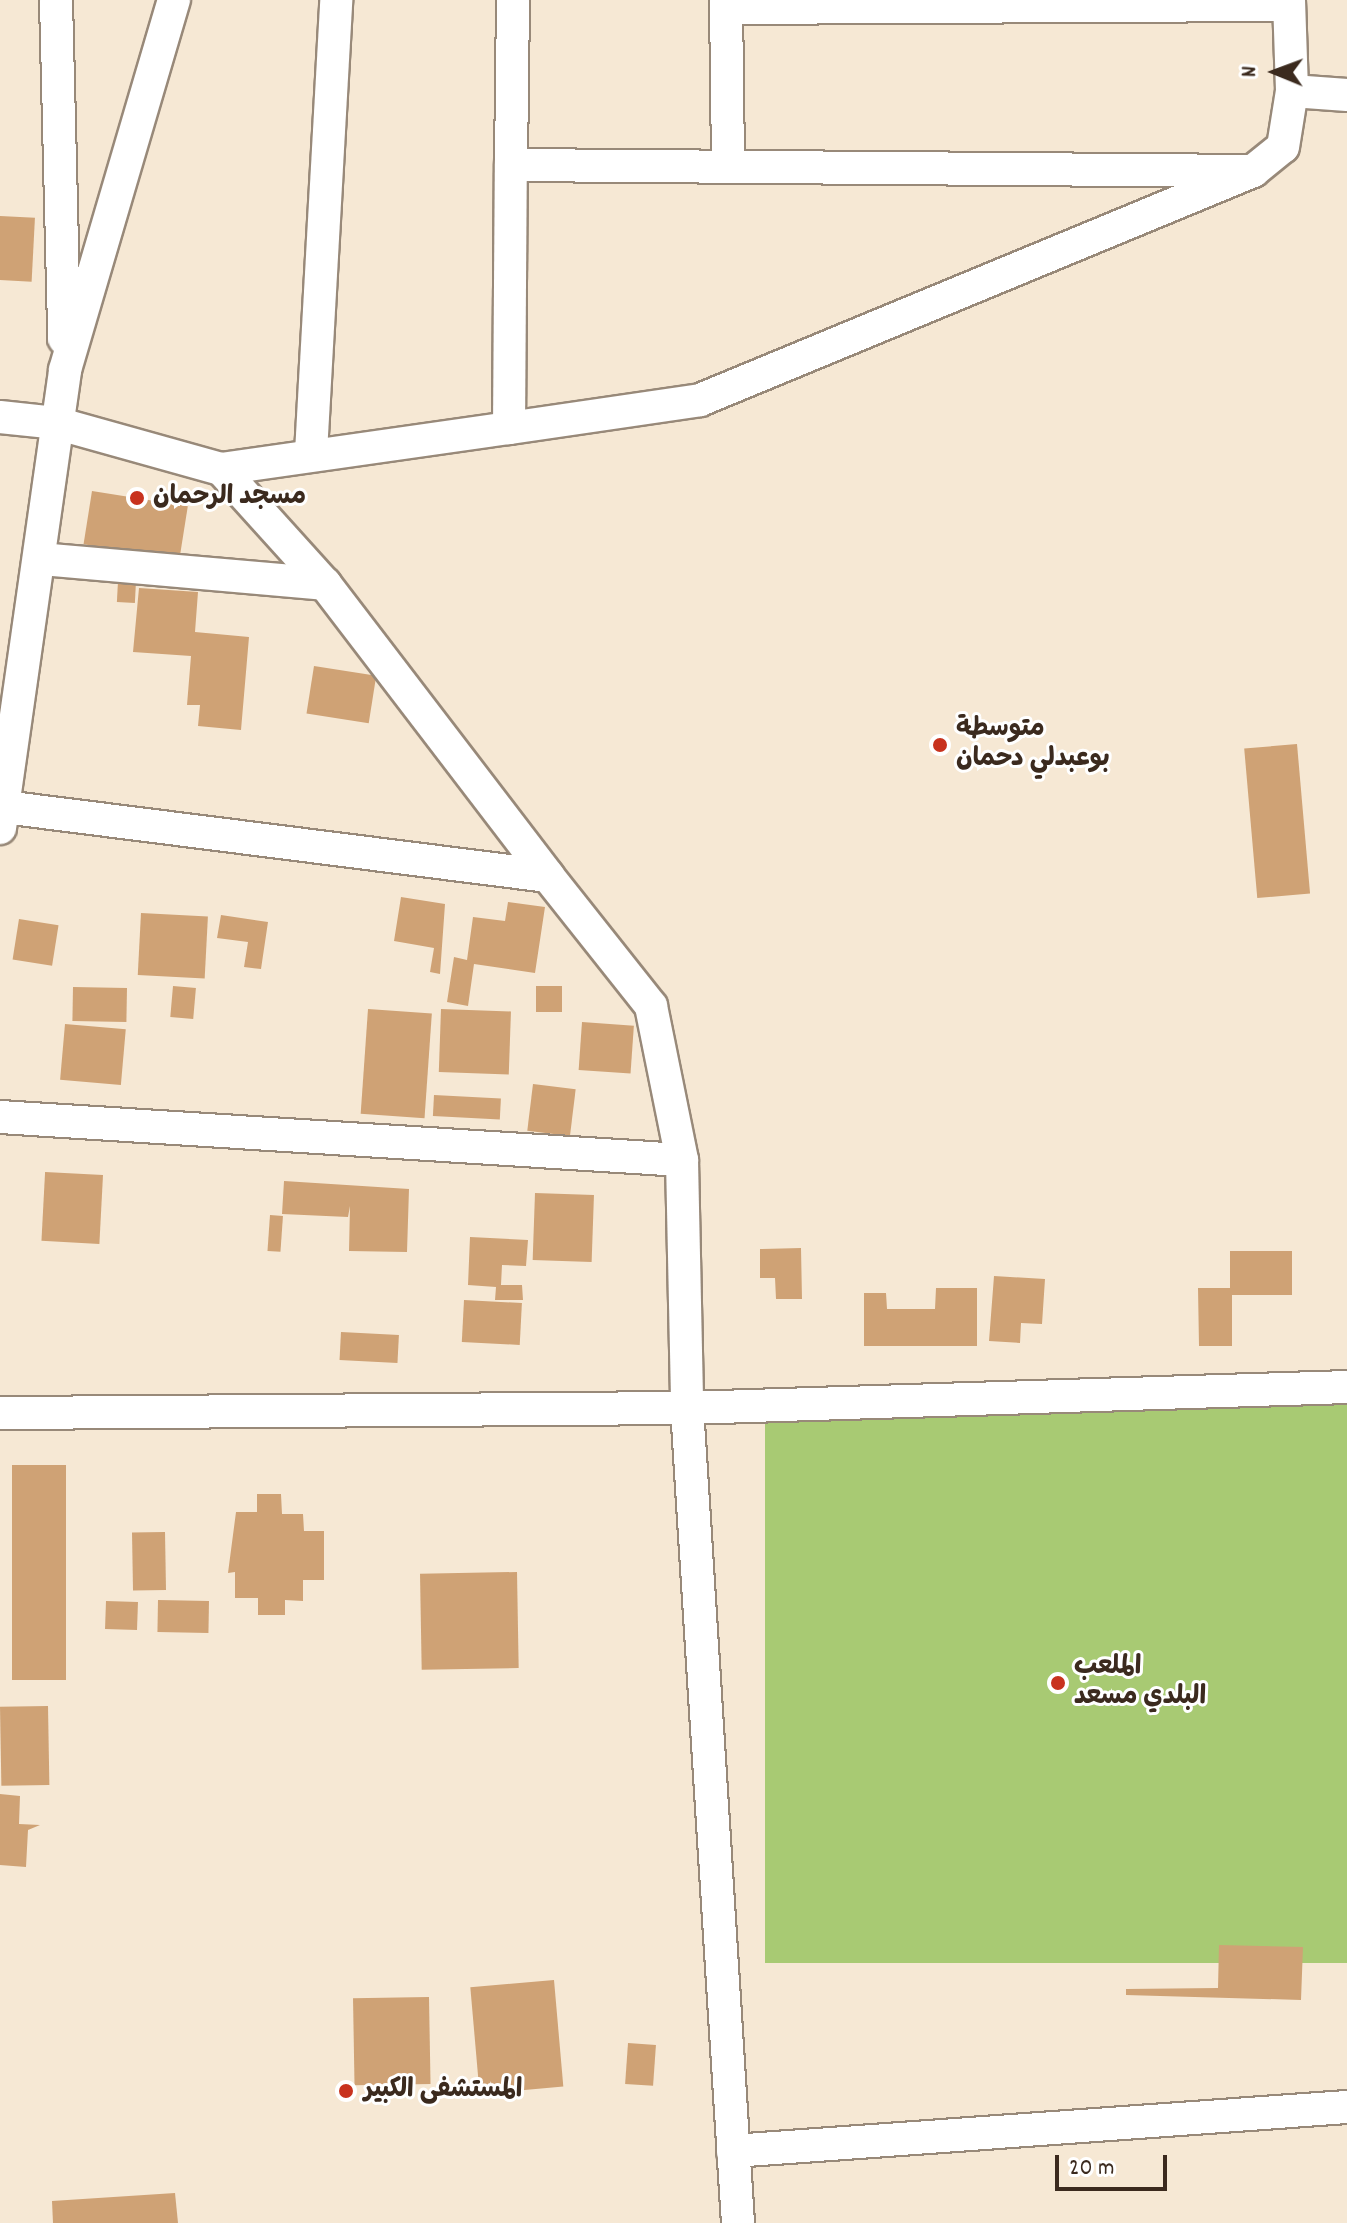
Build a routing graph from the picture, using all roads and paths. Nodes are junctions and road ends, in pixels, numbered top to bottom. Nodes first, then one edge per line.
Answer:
1 (56, 0) edge
2 (174, 0) edge
3 (336, 0) edge
4 (513, 0) edge
5 (1289, 3) edge
6 (726, 4) edge
7 (1292, 91) junction
8 (1347, 95) edge
9 (511, 165) junction
10 (728, 165) junction
11 (1253, 171) junction
12 (65, 370) junction
13 (0, 417) edge
14 (56, 423) junction
15 (509, 428) junction
16 (311, 453) junction
17 (221, 469) junction
18 (41, 559) junction
19 (325, 584) junction
20 (10, 709) edge
21 (2, 818) edge
22 (548, 876) junction
23 (0, 1117) edge
24 (682, 1160) junction
25 (1347, 1387) edge
26 (687, 1408) junction
27 (0, 1413) edge
28 (1347, 2107) edge
29 (733, 2151) junction
30 (738, 2223) edge

1 - 12 street
2 - 12 street
3 - 16 street
4 - 9 street
5 - 6 street
5 - 7 street
6 - 10 street
7 - 8 street
7 - 11 street
9 - 10 street
9 - 15 street
10 - 11 street
11 - 15 street
12 - 14 street
13 - 14 street
14 - 17 street
14 - 18 street
15 - 16 street
16 - 17 street
17 - 19 street
18 - 19 street
18 - 20 street
19 - 22 street
20 - 21 street
21 - 22 street
22 - 24 street
23 - 24 street
24 - 26 street
25 - 26 street
26 - 27 street
26 - 29 street
28 - 29 street
29 - 30 street

